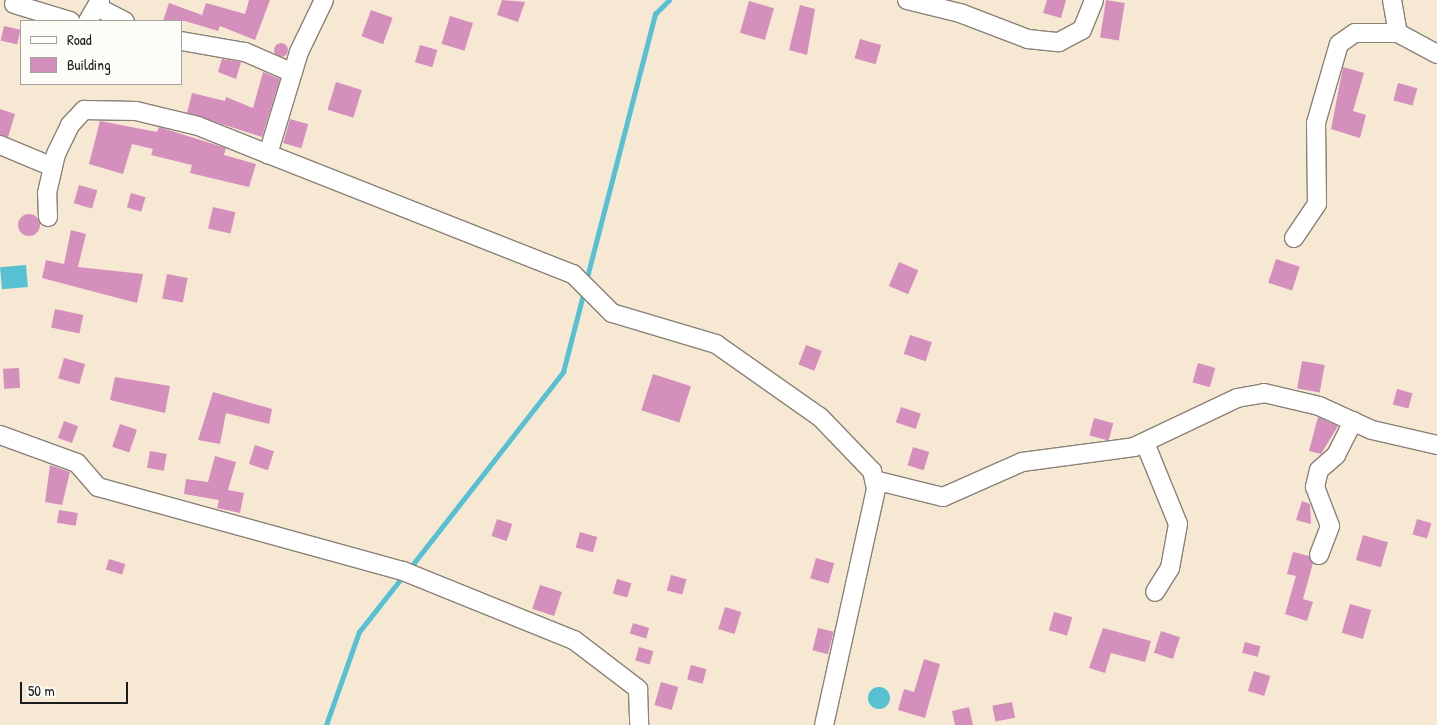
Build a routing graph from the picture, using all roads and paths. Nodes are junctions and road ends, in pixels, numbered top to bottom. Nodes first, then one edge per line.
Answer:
1 (324, 0) edge
2 (906, 0) edge
3 (1094, 0) edge
4 (1392, 0) edge
5 (14, 4) dead end
6 (96, 10) edge
7 (67, 20) edge
8 (122, 20) edge
9 (1398, 33) junction
10 (182, 41) edge
11 (1437, 54) edge
12 (293, 73) junction
13 (0, 145) edge
14 (268, 154) junction
15 (53, 168) junction
16 (48, 218) dead end
17 (1294, 238) dead end
18 (1353, 421) junction
19 (0, 435) edge
20 (1145, 443) junction
21 (1437, 445) edge
22 (874, 480) junction
23 (1319, 555) dead end
24 (1154, 592) dead end
25 (639, 725) edge
26 (824, 725) edge

1 - 12 street
2 - 3 street
4 - 9 street
5 - 7 street
6 - 8 street
9 - 11 street
9 - 17 street
10 - 12 street
12 - 14 street
13 - 15 street
14 - 15 street
14 - 22 street
15 - 16 street
18 - 20 street
18 - 21 street
18 - 23 street
19 - 25 street
20 - 22 street
20 - 24 street
22 - 26 street

